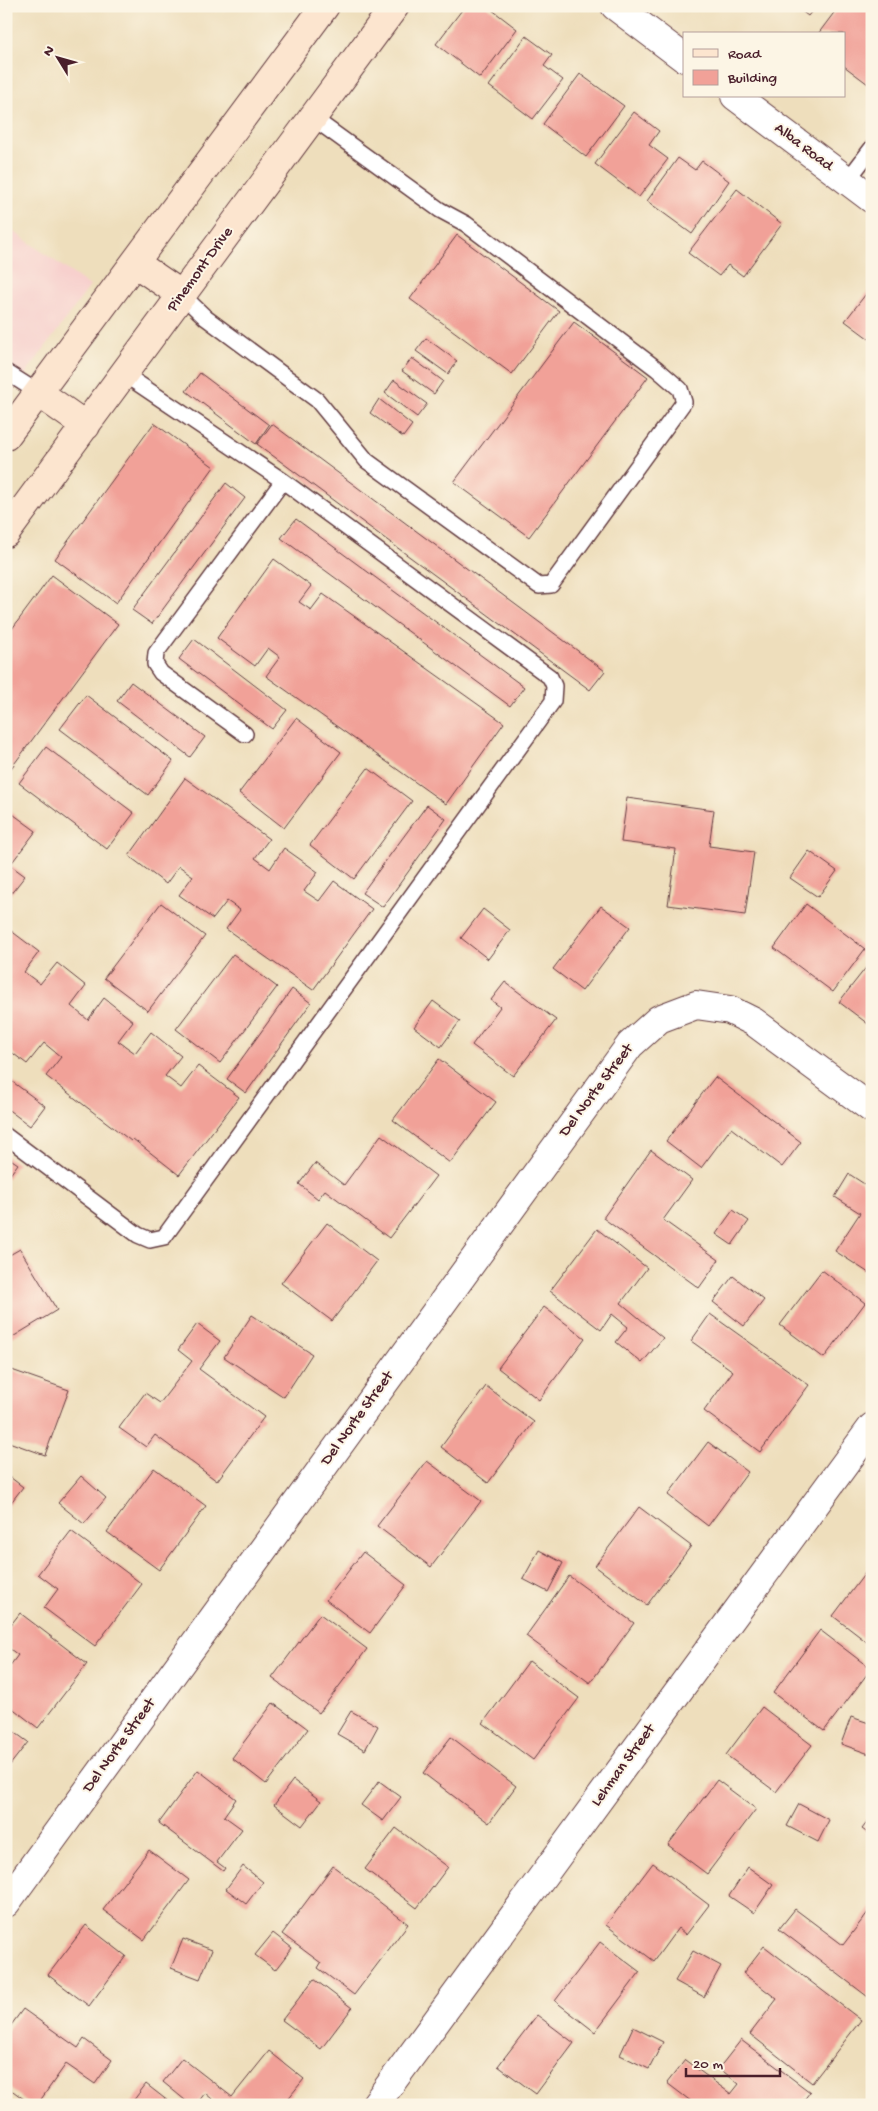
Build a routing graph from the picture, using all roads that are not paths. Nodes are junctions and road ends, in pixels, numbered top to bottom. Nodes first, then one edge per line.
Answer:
1 (325, 6) edge
2 (395, 6) edge
3 (615, 6) edge
4 (683, 57) edge
5 (738, 98) edge
6 (313, 118) junction
7 (872, 148) edge
8 (847, 181) junction
9 (872, 199) edge
10 (135, 263) junction
11 (182, 295) junction
12 (6, 372) edge
13 (134, 381) junction
14 (39, 393) junction
15 (86, 426) junction
16 (6, 436) edge
17 (283, 481) junction
18 (6, 533) edge
19 (245, 734) dead end
20 (872, 1109) edge
21 (6, 1136) edge
22 (872, 1427) edge
23 (6, 1903) edge
24 (375, 2105) edge

1 - 10 main road
2 - 6 main road, Pinemont Drive
3 - 4 street
5 - 8 street, Alba Road
6 - 11 main road, Pinemont Drive
6 - 11 lane
7 - 8 lane
8 - 9 street, Alba Road
10 - 11 main road
10 - 14 main road
11 - 13 main road, Pinemont Drive
12 - 14 lane
13 - 15 main road, Pinemont Drive
13 - 17 lane
14 - 15 main road
14 - 16 main road
15 - 18 main road, Pinemont Drive
17 - 19 lane
17 - 21 lane
20 - 23 street, Del Norte Street
22 - 24 street, Lehman Street

